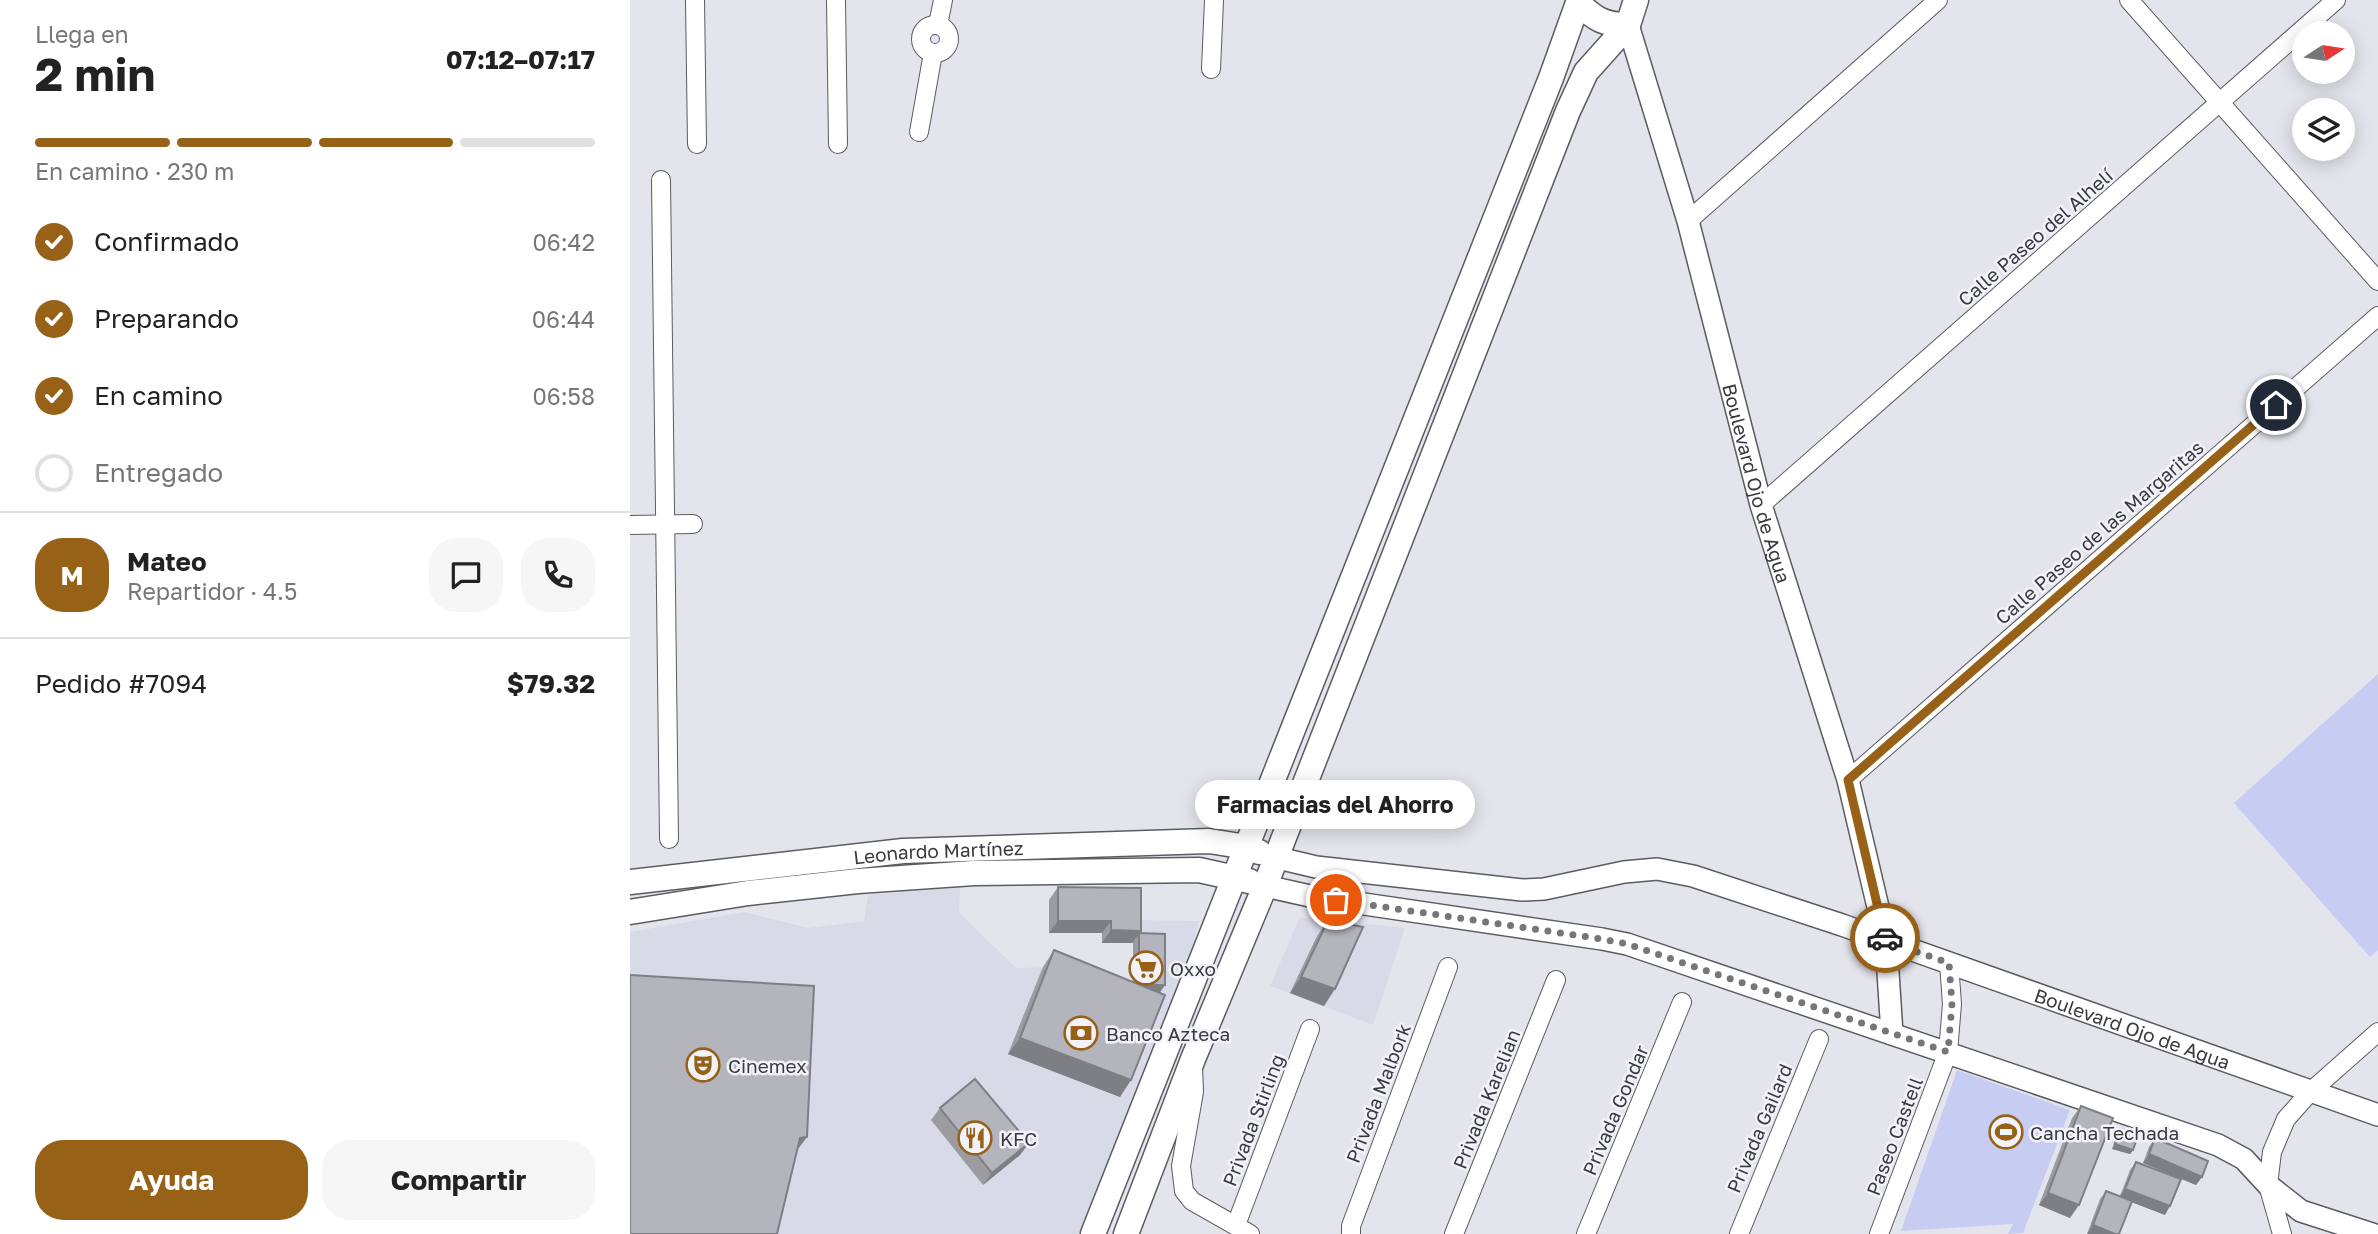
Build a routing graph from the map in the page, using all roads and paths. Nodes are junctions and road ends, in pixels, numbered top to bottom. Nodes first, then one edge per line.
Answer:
1 (695, 0) edge
2 (836, 0) edge
3 (943, 0) edge
4 (1214, 0) edge
5 (1636, 0) edge
6 (1938, 0) edge
7 (2129, 0) edge
8 (2336, 0) edge
9 (1578, 2) edge
10 (1628, 25) junction
11 (1211, 69) dead end
12 (2221, 103) junction
13 (919, 132) dead end
14 (697, 144) dead end
15 (838, 144) dead end
16 (661, 180) dead end
17 (1688, 221) junction
18 (2378, 281) edge
19 (2378, 316) edge
20 (1761, 505) junction
21 (693, 524) dead end
22 (630, 525) edge
23 (664, 525) junction
24 (1848, 780) junction
25 (669, 839) dead end
26 (1247, 847) junction
27 (869, 855) junction
28 (1274, 858) junction
29 (796, 863) junction
30 (1235, 876) junction
31 (630, 882) edge
32 (831, 885) junction
33 (1265, 886) junction
34 (630, 912) edge
35 (1886, 941) junction
36 (1949, 963) junction
37 (1448, 967) dead end
38 (1556, 980) dead end
39 (1682, 1002) dead end
40 (1310, 1030) dead end
41 (2378, 1032) edge
42 (1892, 1034) junction
43 (1819, 1040) dead end
44 (1948, 1052) junction
45 (1193, 1059) junction
46 (2309, 1093) junction
47 (2378, 1115) edge
48 (2269, 1185) junction
49 (1243, 1229) edge
50 (1094, 1234) edge
51 (1126, 1234) edge
52 (1351, 1234) edge
53 (1454, 1234) edge
54 (1586, 1234) edge
55 (1739, 1234) edge
56 (1879, 1234) edge
57 (2282, 1234) edge
58 (2372, 1234) edge

1 - 14 street
2 - 15 street
3 - 13 street
4 - 11 street
5 - 10 main road
6 - 17 street
7 - 12 street
8 - 12 street, Calle Paseo del Alhelí
9 - 10 main road
9 - 26 main road
10 - 17 street, Boulevard Ojo de Agua
10 - 28 main road
12 - 18 street
12 - 20 street, Calle Paseo del Alhelí
16 - 23 street
17 - 20 street, Boulevard Ojo de Agua
19 - 24 street, Calle Paseo de las Margaritas
20 - 24 street, Boulevard Ojo de Agua
21 - 23 street
22 - 23 street
23 - 25 street
24 - 35 street, Boulevard Ojo de Agua
26 - 27 main road, Leonardo Martínez
26 - 28 main road, Boulevard Ojo de Agua
26 - 30 main road
27 - 29 main road, Leonardo Martínez
27 - 32 main road
28 - 33 main road
28 - 35 street, Boulevard Ojo de Agua
29 - 31 main road, Leonardo Martínez
29 - 32 main road
30 - 32 main road, Leonardo Martínez
30 - 33 main road
30 - 50 main road
32 - 34 main road, Leonardo Martínez
33 - 42 street
33 - 45 main road
35 - 36 street, Boulevard Ojo de Agua
35 - 42 street, Boulevard Ojo de Agua
36 - 44 street, Paseo Castell
36 - 46 street, Boulevard Ojo de Agua
37 - 52 street, Privada Malbork
38 - 53 street, Privada Karelian
39 - 54 street, Privada Gondar
40 - 49 street, Privada Stirling
41 - 46 street
42 - 44 street
43 - 55 street, Privada Gailard
44 - 48 street
44 - 56 street, Paseo Castell
45 - 49 street
45 - 51 main road
46 - 47 street, Boulevard Ojo de Agua
46 - 48 street
48 - 57 street
48 - 58 street

